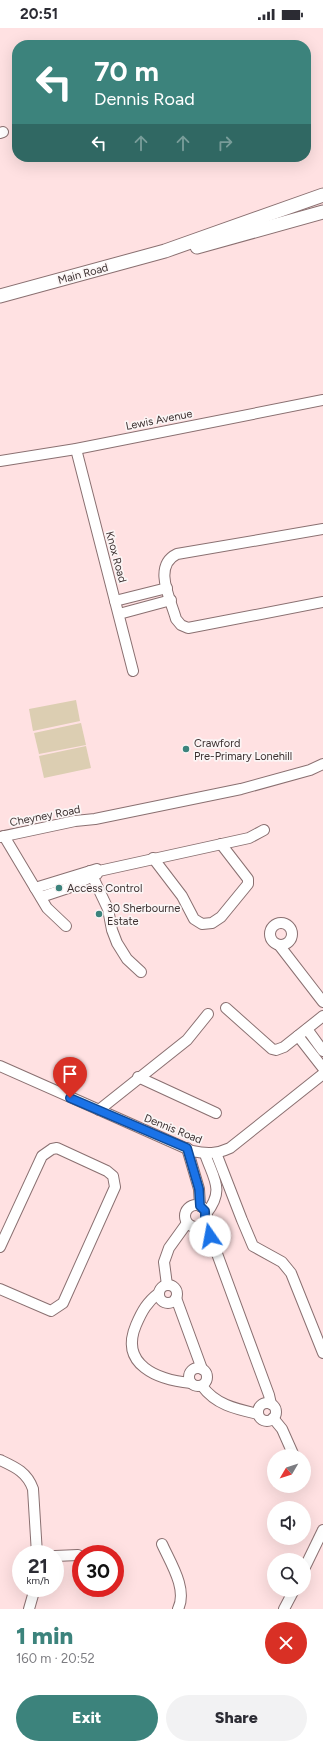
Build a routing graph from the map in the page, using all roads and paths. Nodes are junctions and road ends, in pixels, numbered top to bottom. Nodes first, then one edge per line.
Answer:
1 (323, 195) edge
2 (323, 212) edge
3 (165, 250) junction
4 (0, 296) edge
5 (323, 400) edge
6 (76, 449) junction
7 (0, 461) edge
8 (323, 529) edge
9 (167, 588) junction
10 (171, 600) junction
11 (115, 601) junction
12 (323, 602) edge
13 (119, 614) junction
14 (133, 671) dead end
15 (323, 764) edge
16 (264, 830) dead end
17 (2, 836) edge
18 (221, 844) junction
19 (153, 858) junction
20 (93, 873) junction
21 (35, 888) junction
22 (41, 897) junction
23 (66, 926) dead end
24 (279, 945) dead end
25 (141, 972) dead end
26 (323, 1002) edge
27 (226, 1008) dead end
28 (208, 1014) dead end
29 (323, 1016) edge
30 (307, 1029) junction
31 (298, 1036) junction
32 (323, 1051) edge
33 (0, 1066) edge
34 (323, 1068) edge
35 (323, 1074) edge
36 (138, 1077) junction
37 (99, 1110) junction
38 (216, 1113) dead end
39 (187, 1148) junction
40 (216, 1153) junction
41 (205, 1154) junction
42 (213, 1178) junction
43 (197, 1182) junction
44 (204, 1214) junction
45 (187, 1222) junction
46 (0, 1248) edge
47 (167, 1285) junction
48 (0, 1289) edge
49 (159, 1293) junction
50 (176, 1298) junction
51 (323, 1353) edge
52 (202, 1369) junction
53 (191, 1383) junction
54 (202, 1386) junction
55 (271, 1404) junction
56 (258, 1414) junction
57 (273, 1418) junction
58 (291, 1449) edge
59 (0, 1460) edge
60 (323, 1530) edge
61 (162, 1544) dead end
62 (36, 1545) edge
63 (311, 1555) edge
64 (32, 1597) edge
65 (290, 1597) edge
66 (29, 1609) edge
67 (178, 1609) edge
68 (284, 1609) edge

1 - 3 main road, Main Road
2 - 3 main road, Main Road
3 - 4 main road, Main Road
5 - 6 street, Lewis Avenue
6 - 7 street, Lewis Avenue
6 - 11 street, Knox Road
8 - 9 street
9 - 10 street
9 - 11 street
10 - 12 street
10 - 13 street
11 - 13 street, Knox Road
13 - 14 street, Knox Road
15 - 17 street, Cheyney Road
16 - 18 street
17 - 21 street
18 - 19 street
18 - 19 street
19 - 20 street
20 - 21 street
20 - 22 street
20 - 25 street
21 - 22 street
22 - 23 street
24 - 26 street
27 - 31 street
28 - 36 street
29 - 30 street
30 - 31 street
30 - 32 street
31 - 34 street
33 - 37 street, Dennis Road
35 - 40 street, Dennis Road
36 - 37 street
36 - 38 street
37 - 39 street, Dennis Road
39 - 41 street, Dennis Road
39 - 43 street
40 - 41 street, Dennis Road
40 - 51 street
41 - 42 street
42 - 43 street
42 - 44 street
43 - 44 street
44 - 45 street
44 - 45 street
44 - 55 street
45 - 47 street
46 - 48 street
47 - 49 street
47 - 50 street
49 - 50 street
49 - 53 street
50 - 52 street
52 - 53 street
52 - 54 street
53 - 54 street
54 - 56 street
55 - 56 street
55 - 57 street
56 - 57 street
57 - 58 street
59 - 62 street
60 - 63 street
61 - 67 street
64 - 66 street
65 - 68 street

